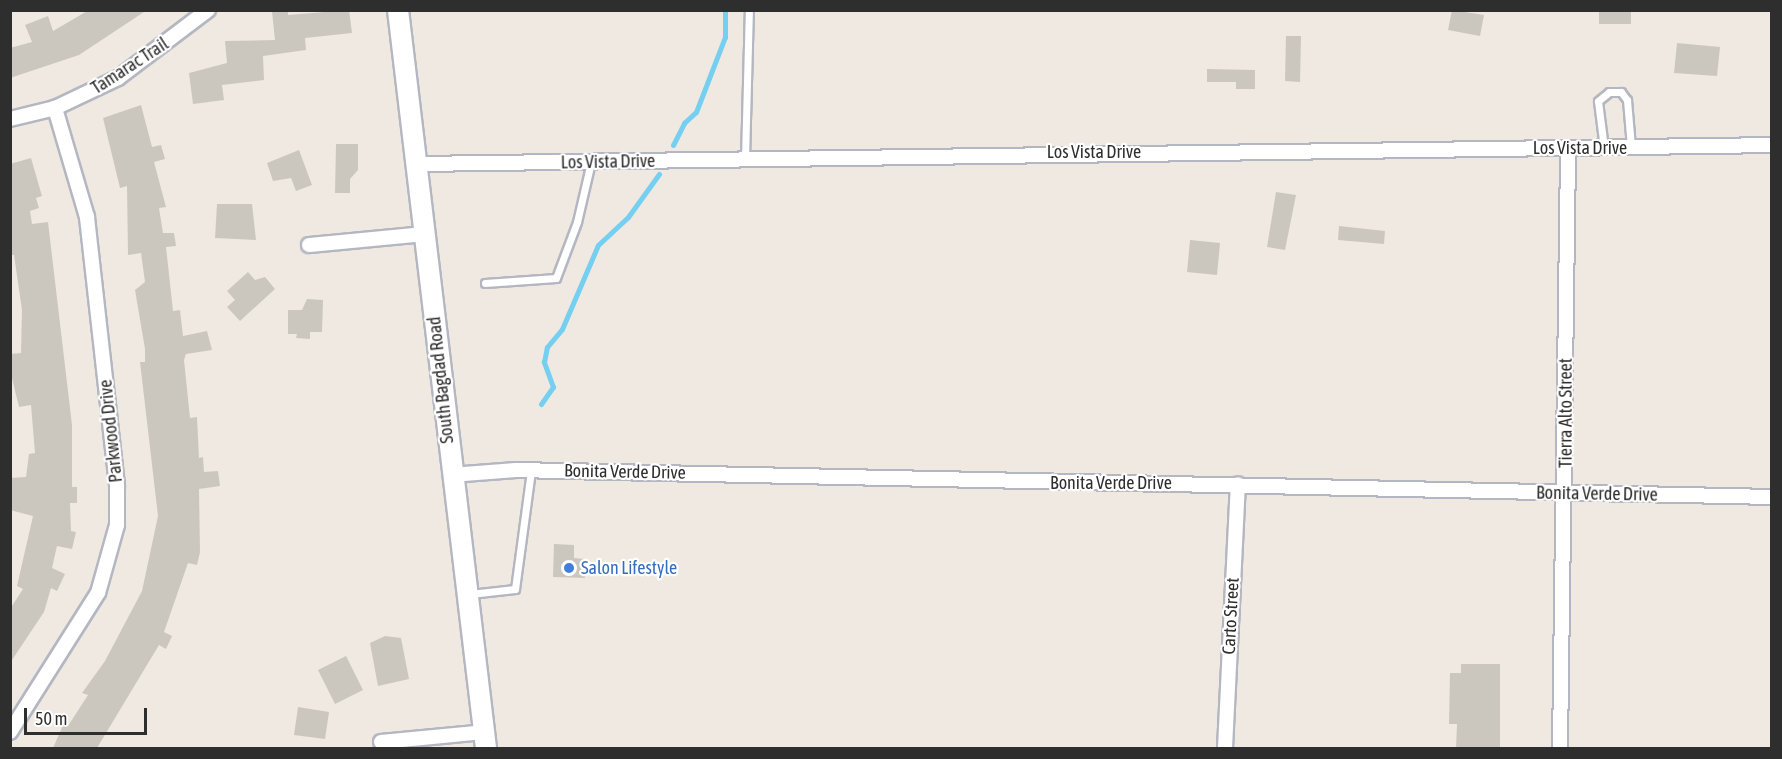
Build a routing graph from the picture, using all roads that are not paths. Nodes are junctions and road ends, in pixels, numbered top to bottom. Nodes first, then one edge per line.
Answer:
1 (208, 10) edge
2 (398, 10) edge
3 (749, 10) edge
4 (55, 108) junction
5 (10, 119) edge
6 (1772, 145) edge
7 (1631, 147) junction
8 (1604, 148) junction
9 (1568, 149) junction
10 (745, 159) junction
11 (591, 162) junction
12 (417, 164) junction
13 (425, 234) junction
14 (309, 244) dead end
15 (485, 284) dead end
16 (531, 470) junction
17 (451, 475) junction
18 (1238, 484) junction
19 (1566, 494) junction
20 (1772, 497) edge
21 (467, 594) junction
22 (10, 732) edge
23 (485, 740) edge
24 (381, 742) dead end
25 (1225, 748) edge
26 (1560, 748) edge

1 - 4 street, Tamarac Trail
2 - 12 main road, South Bagdad Road
3 - 10 lane
4 - 5 street, Tamarac Trail
4 - 22 street, Parkwood Drive
6 - 7 street, Los Vista Drive
7 - 8 street, Los Vista Drive
7 - 8 lane
8 - 9 street, Los Vista Drive
9 - 10 street, Los Vista Drive
9 - 19 street, Tierra Alto Street
10 - 11 street, Los Vista Drive
11 - 12 street, Los Vista Drive
11 - 15 lane
12 - 13 main road, South Bagdad Road
13 - 14 street
13 - 17 main road, South Bagdad Road
16 - 17 street, Bonita Verde Drive
16 - 18 street, Bonita Verde Drive
16 - 21 lane
17 - 21 main road, South Bagdad Road
18 - 19 street, Bonita Verde Drive
18 - 25 street, Carto Street
19 - 20 street, Bonita Verde Drive
19 - 26 street, Tierra Alto Street
21 - 23 main road, South Bagdad Road
23 - 24 street

